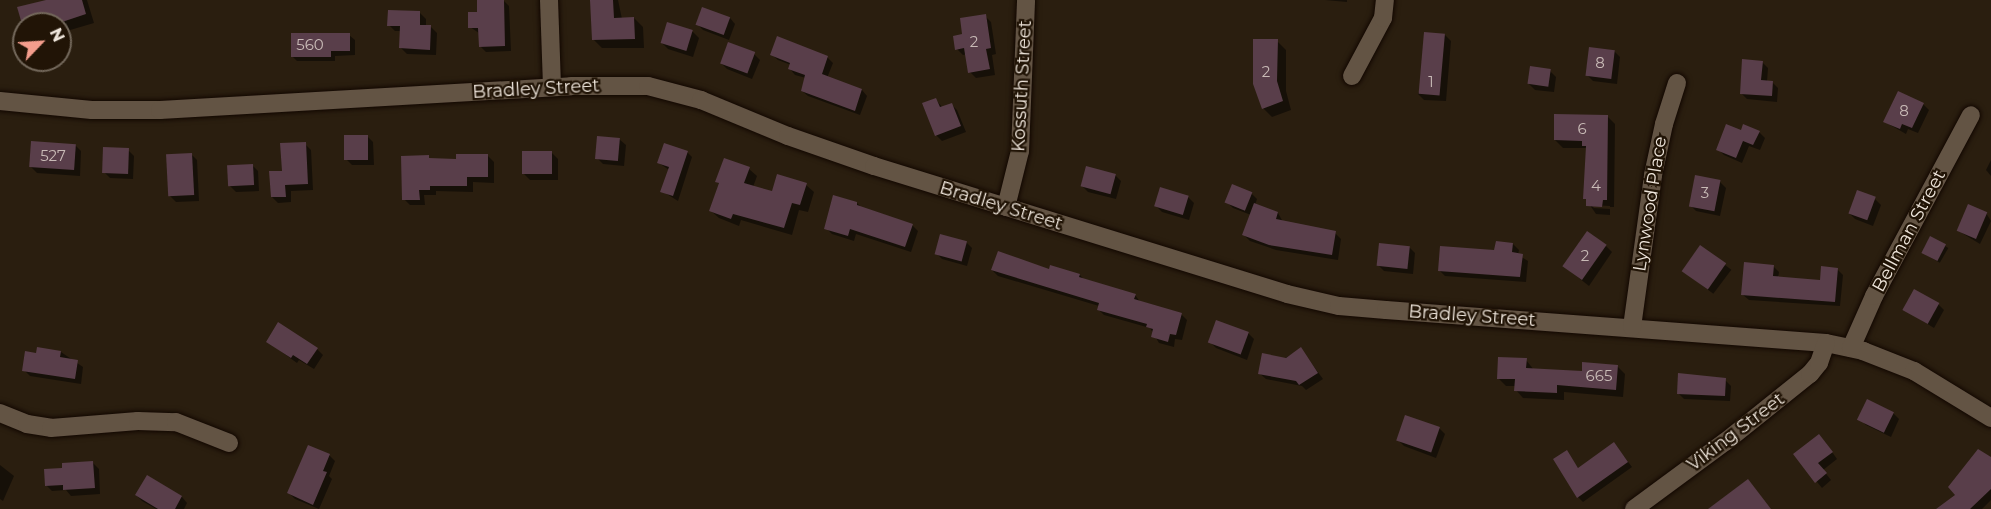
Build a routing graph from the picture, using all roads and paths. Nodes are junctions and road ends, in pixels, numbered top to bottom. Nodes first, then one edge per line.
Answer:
1 (549, 0) edge
2 (1026, 0) edge
3 (1385, 0) edge
4 (1352, 76) dead end
5 (1677, 82) dead end
6 (552, 87) junction
7 (0, 101) edge
8 (1971, 115) dead end
9 (1006, 207) junction
10 (1632, 327) junction
11 (1826, 343) junction
12 (1851, 348) junction
13 (0, 413) edge
14 (1991, 417) edge
15 (229, 443) dead end
16 (1634, 509) edge

1 - 6 street
2 - 9 street, Kossuth Street
3 - 4 street
5 - 10 street, Lynwood Place
6 - 7 street, Bradley Street
6 - 9 street, Bradley Street
8 - 12 street, Bellman Street
9 - 10 street, Bradley Street
10 - 11 street, Bradley Street
11 - 12 street, Bradley Street
11 - 16 street, Viking Street
12 - 14 street, Bradley Street
13 - 15 street

